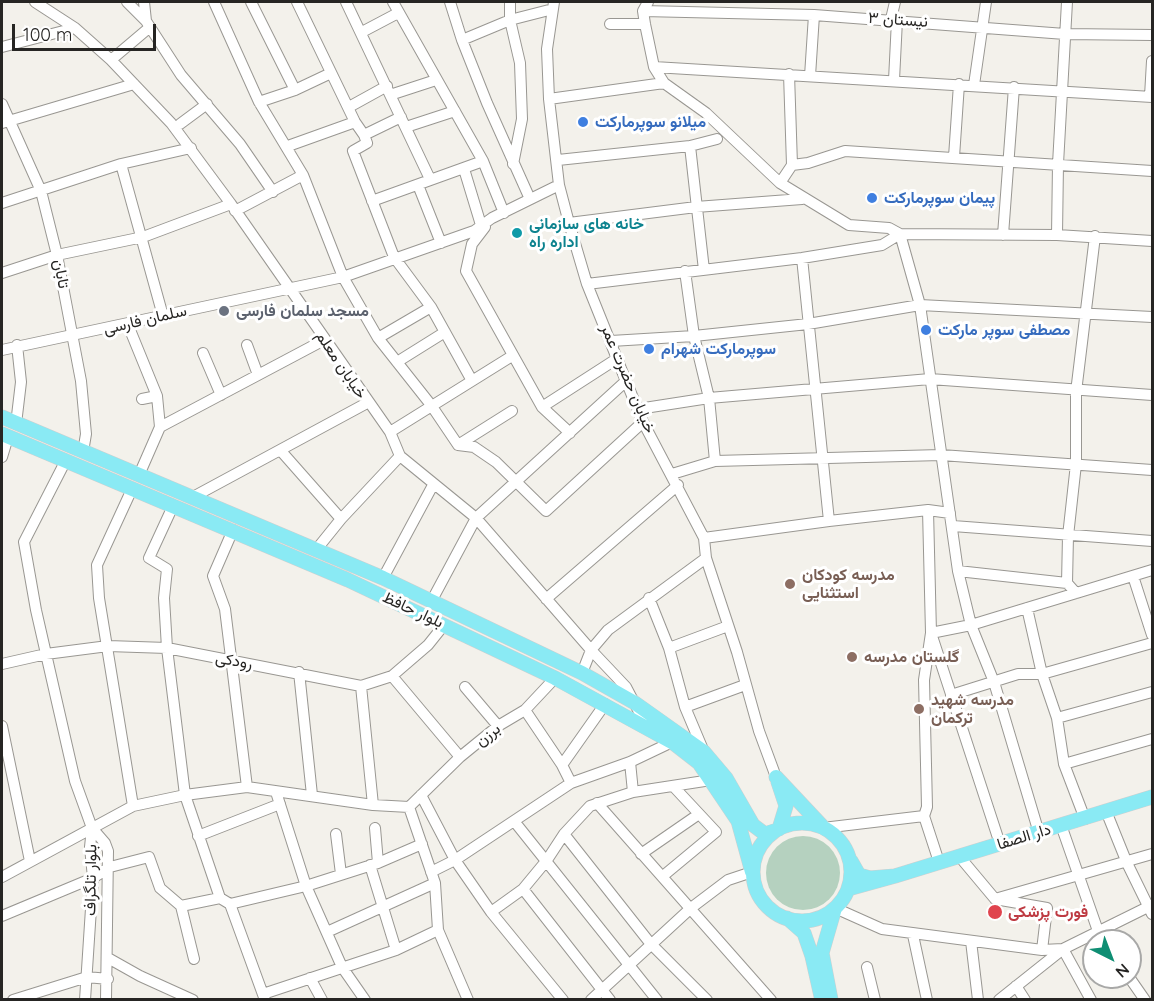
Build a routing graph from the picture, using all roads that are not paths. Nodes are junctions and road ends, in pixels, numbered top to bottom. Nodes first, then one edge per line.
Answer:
1 (35, 2) edge
2 (127, 2) edge
3 (144, 2) edge
4 (214, 2) edge
5 (251, 2) edge
6 (297, 2) edge
7 (346, 2) edge
8 (393, 2) edge
9 (450, 2) edge
10 (510, 2) edge
11 (895, 2) edge
12 (986, 2) edge
13 (1067, 2) edge
14 (553, 5) edge
15 (645, 6) edge
16 (398, 13) junction
17 (814, 15) junction
18 (510, 20) junction
19 (894, 20) junction
20 (148, 24) junction
21 (610, 24) dead end
22 (645, 24) junction
23 (980, 26) junction
24 (75, 28) junction
25 (362, 32) junction
26 (1065, 34) junction
27 (1152, 35) edge
28 (462, 40) junction
29 (2, 47) edge
30 (111, 60) junction
31 (1152, 62) edge
32 (654, 67) junction
33 (332, 73) junction
34 (789, 74) junction
35 (810, 75) junction
36 (436, 80) junction
37 (894, 80) junction
38 (663, 83) junction
39 (134, 84) junction
40 (959, 84) junction
41 (974, 85) junction
42 (1014, 87) junction
43 (295, 90) junction
44 (388, 90) junction
45 (1064, 91) junction
46 (1151, 97) edge
47 (549, 99) junction
48 (259, 102) junction
49 (2, 104) edge
50 (207, 104) junction
51 (349, 107) junction
52 (455, 111) junction
53 (6, 122) edge
54 (355, 122) junction
55 (404, 122) junction
56 (180, 124) dead end
57 (364, 135) junction
58 (717, 139) dead end
59 (288, 146) junction
60 (690, 146) junction
61 (190, 147) junction
62 (954, 158) junction
63 (558, 160) junction
64 (483, 161) junction
65 (1010, 162) junction
66 (121, 164) junction
67 (513, 164) junction
68 (1058, 164) junction
69 (792, 165) junction
70 (464, 169) junction
71 (1152, 171) edge
72 (303, 175) junction
73 (430, 179) junction
74 (780, 183) junction
75 (418, 185) junction
76 (559, 185) junction
77 (41, 191) junction
78 (273, 192) junction
79 (530, 199) junction
80 (802, 199) junction
81 (372, 201) junction
82 (2, 203) edge
83 (233, 207) junction
84 (696, 207) junction
85 (504, 213) junction
86 (492, 218) junction
87 (569, 223) junction
88 (481, 225) junction
89 (900, 234) junction
90 (1003, 235) junction
91 (1057, 235) junction
92 (143, 237) junction
93 (1095, 237) junction
94 (1152, 241) edge
95 (441, 243) junction
96 (57, 255) junction
97 (394, 257) junction
98 (802, 258) junction
99 (704, 270) junction
100 (685, 271) junction
101 (2, 273) edge
102 (342, 277) junction
103 (587, 284) junction
104 (289, 289) junction
105 (920, 305) junction
106 (431, 307) junction
107 (1086, 314) junction
108 (163, 316) junction
109 (1152, 317) edge
110 (808, 324) junction
111 (128, 325) junction
112 (445, 332) junction
113 (73, 335) junction
114 (694, 336) junction
115 (378, 338) junction
116 (324, 340) junction
117 (611, 342) junction
118 (17, 345) junction
119 (247, 345) dead end
120 (2, 350) edge
121 (203, 353) dead end
122 (512, 356) junction
123 (618, 358) junction
124 (397, 362) junction
125 (258, 375) junction
126 (930, 379) junction
127 (471, 380) junction
128 (626, 381) junction
129 (815, 390) junction
130 (1076, 392) junction
131 (221, 395) junction
132 (1152, 395) edge
133 (157, 396) junction
134 (709, 398) junction
135 (142, 399) dead end
136 (367, 403) junction
137 (431, 405) junction
138 (542, 407) junction
139 (638, 409) junction
140 (512, 411) dead end
141 (2, 417) edge
142 (643, 422) junction
143 (16, 424) junction
144 (160, 427) junction
145 (390, 432) junction
146 (570, 433) junction
147 (5, 436) edge
148 (458, 445) junction
149 (281, 451) junction
150 (83, 452) junction
151 (941, 455) junction
152 (400, 456) junction
153 (2, 457) edge
154 (824, 457) junction
155 (715, 461) junction
156 (65, 462) junction
157 (1076, 464) junction
158 (1152, 470) edge
159 (672, 474) junction
160 (139, 475) junction
161 (516, 483) junction
162 (433, 484) junction
163 (678, 485) junction
164 (132, 489) junction
165 (192, 497) junction
166 (173, 506) junction
167 (928, 510) junction
168 (950, 513) junction
169 (476, 518) junction
170 (341, 519) junction
171 (829, 521) junction
172 (953, 526) junction
173 (233, 530) junction
174 (1068, 536) junction
175 (704, 538) junction
176 (1152, 542) edge
177 (316, 550) junction
178 (706, 558) junction
179 (1152, 570) edge
180 (958, 571) junction
181 (1133, 576) junction
182 (383, 578) junction
183 (1067, 582) junction
184 (1076, 594) junction
185 (649, 598) junction
186 (546, 599) junction
187 (431, 602) junction
188 (1027, 608) junction
189 (451, 612) junction
190 (444, 624) junction
191 (971, 625) junction
192 (728, 626) junction
193 (931, 633) junction
194 (1152, 635) edge
195 (1152, 643) edge
196 (108, 646) junction
197 (167, 648) junction
198 (669, 648) junction
199 (591, 650) junction
200 (46, 654) junction
201 (231, 660) junction
202 (2, 664) edge
203 (299, 672) junction
204 (582, 673) junction
205 (1042, 674) junction
206 (392, 676) junction
207 (555, 678) junction
208 (994, 682) junction
209 (745, 685) junction
210 (361, 686) junction
211 (465, 687) dead end
212 (1152, 692) edge
213 (951, 695) junction
214 (605, 704) junction
215 (635, 704) junction
216 (685, 707) junction
217 (525, 710) junction
218 (1057, 718) junction
219 (2, 726) edge
220 (498, 726) junction
221 (648, 729) junction
222 (1152, 739) edge
223 (672, 742) junction
224 (704, 752) junction
225 (460, 757) junction
226 (630, 762) junction
227 (1064, 764) junction
228 (562, 765) junction
229 (776, 777) junction
230 (711, 780) junction
231 (571, 783) junction
232 (247, 787) junction
233 (674, 787) junction
234 (276, 792) junction
235 (633, 792) junction
236 (185, 795) junction
237 (312, 795) junction
238 (421, 795) junction
239 (1152, 797) edge
240 (597, 803) junction
241 (280, 804) junction
242 (373, 805) junction
243 (133, 806) junction
244 (786, 806) junction
245 (409, 807) junction
246 (1106, 811) junction
247 (699, 814) junction
248 (924, 816) junction
249 (1085, 819) junction
250 (514, 821) junction
251 (753, 825) junction
252 (1061, 825) junction
253 (93, 828) junction
254 (375, 828) dead end
255 (823, 828) junction
256 (777, 830) junction
257 (1039, 833) junction
258 (336, 834) dead end
259 (564, 834) junction
260 (198, 836) junction
261 (422, 844) junction
262 (1000, 844) junction
263 (641, 854) junction
264 (1152, 854) edge
265 (849, 856) junction
266 (959, 856) junction
267 (455, 860) junction
268 (30, 861) junction
269 (547, 861) junction
270 (939, 862) junction
271 (1127, 863) junction
272 (374, 864) junction
273 (110, 867) junction
274 (752, 872) junction
275 (341, 874) junction
276 (663, 876) junction
277 (895, 876) junction
278 (1079, 876) junction
279 (2, 877) edge
280 (93, 878) junction
281 (433, 878) junction
282 (306, 886) junction
283 (523, 889) junction
284 (848, 889) junction
285 (995, 899) junction
286 (225, 901) junction
287 (181, 906) junction
288 (383, 906) junction
289 (691, 908) junction
290 (835, 908) junction
291 (1151, 909) edge
292 (491, 912) junction
293 (2, 916) edge
294 (787, 918) junction
295 (1097, 929) edge
296 (1103, 929) edge
297 (438, 930) junction
298 (327, 932) junction
299 (913, 935) junction
300 (1082, 939) edge
301 (971, 941) junction
302 (650, 943) junction
303 (1063, 949) junction
304 (396, 950) junction
305 (1042, 950) junction
306 (108, 958) junction
307 (194, 959) dead end
308 (630, 963) junction
309 (342, 967) junction
310 (867, 967) dead end
311 (87, 976) junction
312 (310, 978) junction
313 (108, 979) junction
314 (1016, 986) junction
315 (602, 990) junction
316 (176, 995) edge
317 (264, 997) edge
318 (560, 998) edge
319 (13, 999) edge
320 (85, 999) edge
321 (106, 999) edge
322 (193, 999) edge
323 (321, 999) edge
324 (365, 999) edge
325 (468, 999) edge
326 (591, 999) edge
327 (610, 999) edge
328 (657, 999) edge
329 (707, 999) edge
330 (771, 999) edge
331 (822, 999) edge
332 (831, 999) edge
333 (875, 999) edge
334 (927, 999) edge
335 (978, 999) edge
336 (999, 999) edge
337 (1024, 999) edge
338 (1091, 999) edge

1 - 24 street, خیابان معلم
2 - 20 street
3 - 20 street
4 - 48 street
5 - 43 street
6 - 33 street
7 - 25 street
8 - 16 street
9 - 28 street
10 - 18 street
11 - 19 street
12 - 23 street
13 - 26 street
14 - 18 street
14 - 47 street, خیابان حضرت عمر
15 - 17 street, نیستان ۳
15 - 22 street
16 - 25 street
16 - 36 street
17 - 19 street, نیستان ۳
17 - 35 street
18 - 28 street
18 - 67 street
19 - 23 street, نیستان ۳
19 - 37 street
20 - 30 street
20 - 50 street
21 - 22 street
22 - 32 street
23 - 26 street, نیستان ۳
23 - 41 street
24 - 29 street
24 - 30 street, خیابان معلم
25 - 44 street
26 - 27 street, نیستان ۳
26 - 45 street
28 - 67 street
30 - 39 street, خیابان معلم
31 - 46 street
32 - 34 street
32 - 38 street
33 - 43 street
33 - 51 street
34 - 35 street
34 - 69 street
35 - 37 street
36 - 44 street
36 - 52 street
37 - 40 street
38 - 47 street
38 - 74 street
39 - 53 street
39 - 61 street, خیابان معلم
40 - 41 street
40 - 62 street
41 - 42 street
42 - 45 street
42 - 65 street
43 - 48 street
44 - 51 street
44 - 55 street
45 - 46 street
45 - 68 street
47 - 63 street, خیابان حضرت عمر
48 - 59 street
49 - 53 street, تابان
50 - 56 street
50 - 78 street
51 - 54 street
52 - 55 street
52 - 64 street
53 - 77 street, تابان
54 - 57 street
54 - 59 street
55 - 57 street
55 - 73 street
57 - 81 street
58 - 60 street
59 - 72 street
60 - 63 street
60 - 84 street
61 - 66 street
61 - 83 street, خیابان معلم
62 - 65 street
62 - 69 street
63 - 76 street, خیابان حضرت عمر
64 - 70 street
64 - 85 street
65 - 68 street
65 - 90 street
66 - 77 street
66 - 92 street
67 - 79 street
68 - 71 street
68 - 91 street
69 - 74 street
70 - 73 street
70 - 88 street
72 - 78 street
72 - 102 street
73 - 75 street
74 - 80 street
75 - 81 street
75 - 95 street
76 - 79 street, سلمان فارسی
76 - 87 street, خیابان حضرت عمر
77 - 82 street
77 - 96 street, تابان
78 - 83 street
79 - 85 street, سلمان فارسی
80 - 84 street
80 - 89 street
81 - 97 street
83 - 92 street
83 - 104 street, خیابان معلم
84 - 87 street
84 - 99 street
85 - 86 street, سلمان فارسی
86 - 88 street, سلمان فارسی
86 - 122 street
87 - 103 street, خیابان حضرت عمر
88 - 95 street, سلمان فارسی
89 - 90 street
89 - 98 street
89 - 105 street
90 - 91 street
91 - 93 street
92 - 96 street
92 - 108 street
93 - 94 street
93 - 107 street
95 - 97 street, سلمان فارسی
96 - 101 street
96 - 113 street, تابان
97 - 102 street, سلمان فارسی
97 - 106 street
98 - 99 street
98 - 110 street
99 - 100 street
100 - 103 street
100 - 114 street
102 - 104 street, سلمان فارسی
102 - 115 street
103 - 117 street, خیابان حضرت عمر
104 - 108 street, سلمان فارسی
104 - 116 street, خیابان معلم
105 - 107 street
105 - 110 street
105 - 126 street
106 - 112 street
106 - 115 street
107 - 109 street
107 - 130 street
108 - 111 street, سلمان فارسی
110 - 114 street
110 - 129 street
111 - 113 street, سلمان فارسی
111 - 133 street
112 - 124 street
112 - 127 street
113 - 118 street, سلمان فارسی
113 - 150 street, تابان
114 - 117 street
114 - 134 street
115 - 124 street
116 - 125 street
116 - 136 street, خیابان معلم
117 - 123 street, خیابان حضرت عمر
118 - 120 street, سلمان فارسی
118 - 143 street
119 - 125 street
121 - 131 street
122 - 127 street
122 - 138 street
123 - 128 street, خیابان حضرت عمر
123 - 138 street
124 - 137 street
125 - 131 street
126 - 129 street
126 - 130 street
126 - 151 street
127 - 137 street
128 - 139 street, خیابان حضرت عمر
128 - 146 street
129 - 134 street
129 - 154 street
130 - 132 street
130 - 157 street
131 - 144 street
133 - 135 street
133 - 144 street
134 - 139 street
134 - 155 street
136 - 145 street, خیابان معلم
136 - 149 street
137 - 145 street
137 - 148 street
138 - 146 street
139 - 142 street, خیابان حضرت عمر
140 - 148 street
141 - 143 main road, بلوار حافظ
142 - 159 street, خیابان حضرت عمر
142 - 161 street
143 - 150 main road, بلوار حافظ
144 - 160 street
145 - 152 street, خیابان معلم
146 - 161 street
147 - 153 street
147 - 156 main road, بلوار حافظ
148 - 161 street
149 - 165 street
149 - 170 street
150 - 160 main road, بلوار حافظ
151 - 154 street
151 - 157 street
151 - 168 street
152 - 162 street, خیابان معلم
152 - 170 street
154 - 155 street
154 - 171 street
155 - 159 street
156 - 164 main road, بلوار حافظ
156 - 200 street
157 - 158 street
157 - 174 street
159 - 163 street, خیابان حضرت عمر
160 - 165 main road, بلوار حافظ
161 - 169 street
162 - 169 street, خیابان معلم
162 - 182 street
163 - 175 street, خیابان حضرت عمر
163 - 186 street
164 - 166 main road, بلوار حافظ
164 - 196 street
165 - 177 main road, بلوار حافظ
166 - 173 main road, بلوار حافظ
166 - 197 street
167 - 168 street
167 - 171 street
167 - 193 street
168 - 172 street
169 - 186 street, خیابان معلم
169 - 187 street
170 - 177 street
171 - 175 street
172 - 174 street
172 - 180 street
173 - 190 main road, بلوار حافظ
173 - 201 street
174 - 176 street
174 - 183 street
175 - 178 street, خیابان حضرت عمر
177 - 182 main road, بلوار حافظ
178 - 185 street
178 - 192 street, خیابان حضرت عمر
179 - 181 street
180 - 183 street
180 - 191 street
181 - 184 street
181 - 194 street
182 - 187 main road, بلوار حافظ
183 - 184 street
184 - 188 street
185 - 198 street
185 - 199 street
186 - 199 street, خیابان معلم
187 - 189 main road, بلوار حافظ
188 - 191 street
188 - 205 street
189 - 190 main road
189 - 204 main road, بلوار حافظ
190 - 206 street
190 - 207 main road, بلوار حافظ
191 - 193 street
191 - 208 street
192 - 198 street
192 - 209 street, خیابان حضرت عمر
193 - 213 street
193 - 248 street
195 - 205 street
196 - 197 street, رودکی
196 - 200 street, رودکی
196 - 243 street
197 - 201 street, رودکی
197 - 236 street
198 - 216 street
199 - 204 street
199 - 215 street, خیابان معلم
200 - 202 street, رودکی
200 - 253 street
201 - 203 street, رودکی
201 - 232 street
203 - 210 street, رودکی
203 - 237 street
204 - 215 main road, بلوار حافظ
205 - 208 street
205 - 218 street
206 - 210 street
206 - 225 street
207 - 214 main road, بلوار حافظ
207 - 217 street, برزن
208 - 213 street
208 - 257 street
209 - 216 street
209 - 229 street, خیابان حضرت عمر
210 - 242 street
211 - 220 street
212 - 218 street
213 - 262 street
214 - 221 main road, بلوار حافظ
214 - 228 street
215 - 221 street, خیابان معلم
215 - 224 main road, بلوار حافظ
216 - 224 street
217 - 220 street, برزن
217 - 228 street
218 - 227 street
219 - 268 street
220 - 225 street, برزن
221 - 223 main road, بلوار حافظ
222 - 227 street
223 - 226 street
223 - 230 main road, بلوار حافظ
224 - 251 main road, بلوار حافظ
225 - 238 street, برزن
226 - 231 street
226 - 235 street
227 - 249 street
228 - 231 street
229 - 244 main road
229 - 255 main road
230 - 233 street
230 - 274 main road, بلوار حافظ
231 - 250 street
232 - 234 street
232 - 236 street
233 - 235 street
233 - 247 street
234 - 237 street
234 - 241 street
235 - 240 street
236 - 243 street
236 - 260 street
237 - 242 street
238 - 245 street, برزن
238 - 267 street
239 - 246 main road, دار الصفا
240 - 259 street
240 - 263 street
241 - 260 street
241 - 282 street
242 - 245 street
243 - 253 street
244 - 251 main road
244 - 256 main road
245 - 261 street
246 - 249 main road, دار الصفا
246 - 271 street
247 - 263 street
247 - 276 street
248 - 255 street
248 - 270 street
249 - 252 main road, دار الصفا
250 - 267 street
250 - 269 street
251 - 256 main road
252 - 257 main road, دار الصفا
252 - 278 street
253 - 268 street
253 - 273 street, بلوار تلگراف
253 - 280 street, بلوار تلگراف
254 - 272 street
255 - 256 main road
255 - 265 main road
256 - 274 main road
257 - 262 main road, دار الصفا
258 - 275 street
259 - 269 street
259 - 302 street
260 - 286 street
261 - 272 street
261 - 281 street
262 - 266 main road, دار الصفا
263 - 276 street
264 - 271 street
265 - 277 main road
265 - 284 main road
266 - 270 main road, دار الصفا
266 - 285 street
267 - 281 street
267 - 292 street
268 - 279 street
269 - 283 street
269 - 308 street
270 - 277 main road, دار الصفا
271 - 278 street
271 - 291 street
272 - 275 street
272 - 288 street
273 - 280 street
273 - 287 street
273 - 306 street, بلوار تلگراف
274 - 289 street
274 - 294 main road
275 - 282 street
276 - 289 street
277 - 284 main road
278 - 285 street
278 - 295 street
280 - 293 street
280 - 311 street, بلوار تلگراف
281 - 288 street
281 - 297 street
282 - 286 street
282 - 298 street
283 - 292 street
283 - 315 street
284 - 290 main road
285 - 305 street
286 - 287 street
286 - 317 street
287 - 307 street
288 - 298 street
288 - 304 street
289 - 302 street
289 - 330 street
290 - 294 main road
290 - 299 street
290 - 332 main road
291 - 296 street
292 - 318 street
294 - 331 main road
297 - 304 street
297 - 325 street
298 - 309 street
299 - 301 street
299 - 334 street
300 - 303 street
301 - 305 street
301 - 335 street
302 - 308 street
302 - 329 street
303 - 305 street
303 - 314 street
303 - 338 street
304 - 309 street
306 - 313 street, بلوار تلگراف
306 - 316 street
308 - 315 street
308 - 328 street
309 - 312 street
309 - 324 street
310 - 333 street
311 - 313 street
311 - 319 street
311 - 320 street, بلوار تلگراف
312 - 317 street
312 - 323 street
313 - 321 street, بلوار تلگراف
314 - 336 street
314 - 337 street
315 - 326 street
315 - 327 street
316 - 322 street

